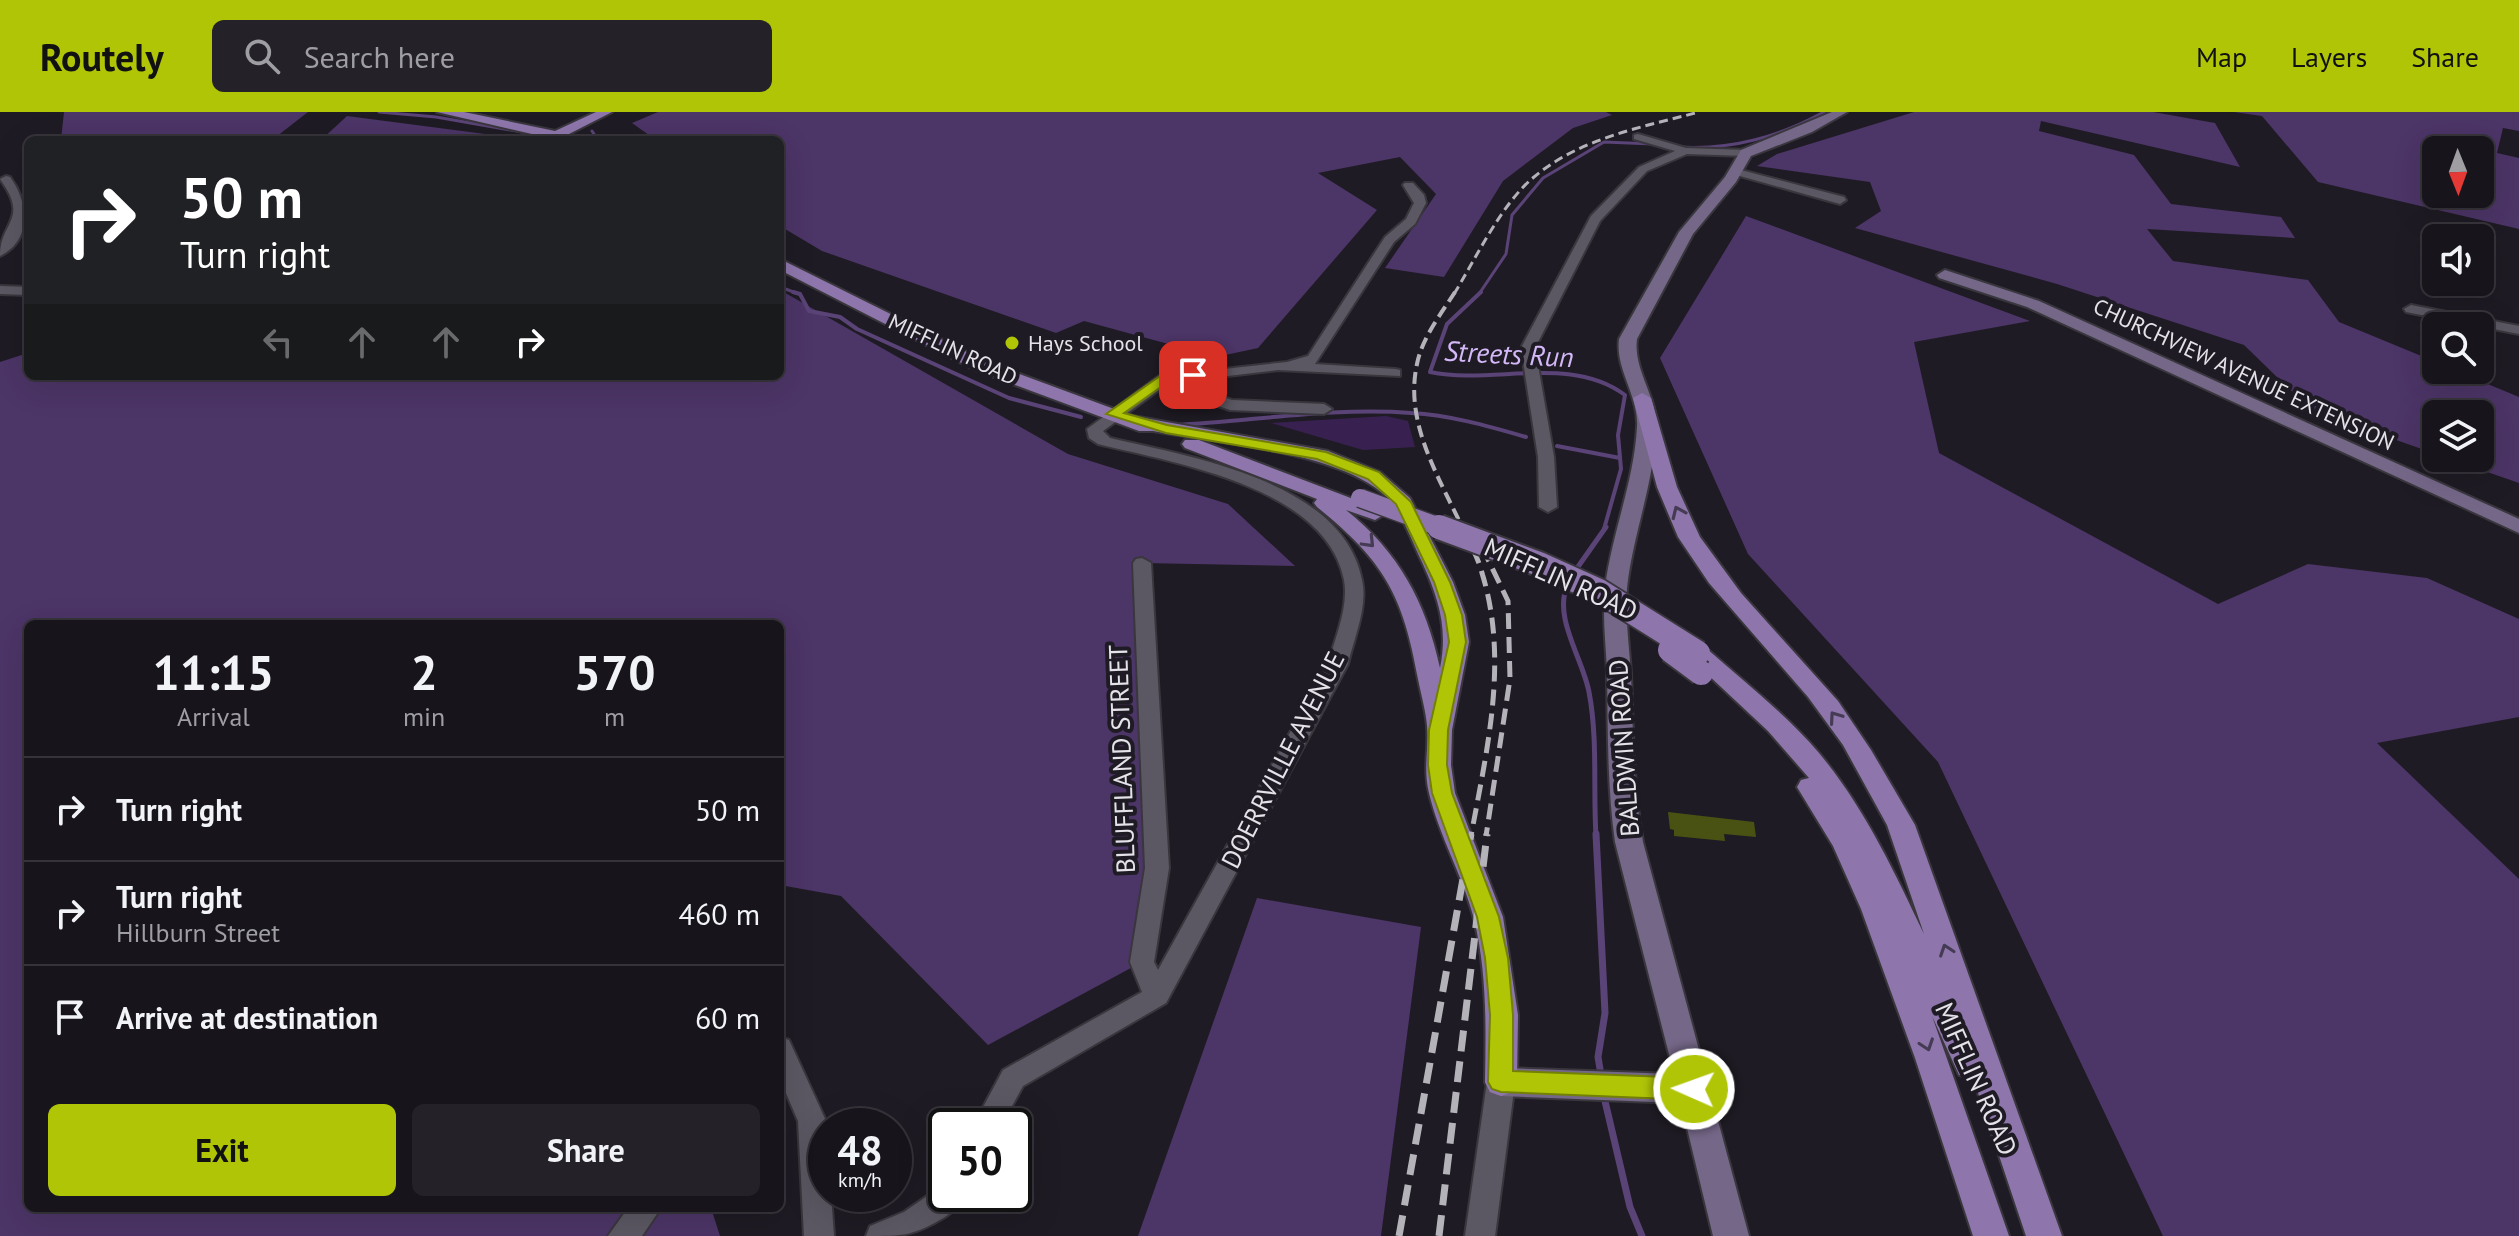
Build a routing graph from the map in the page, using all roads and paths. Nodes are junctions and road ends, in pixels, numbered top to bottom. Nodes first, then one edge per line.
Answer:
1 (443, 112) edge
2 (606, 112) edge
3 (1841, 112) edge
4 (558, 134) junction
5 (563, 136) edge
6 (1638, 137) dead end
7 (1679, 149) junction
8 (1741, 162) junction
9 (6, 179) dead end
10 (1409, 185) dead end
11 (1840, 200) dead end
12 (0, 252) edge
13 (784, 266) edge
14 (1945, 275) dead end
15 (0, 290) edge
16 (24, 291) edge
17 (2411, 309) dead end
18 (2519, 330) edge
19 (1278, 366) junction
20 (1395, 373) dead end
21 (1160, 381) junction
22 (1642, 398) junction
23 (1324, 409) dead end
24 (1122, 418) junction
25 (1176, 438) junction
26 (1284, 481) junction
27 (1367, 506) junction
28 (1548, 507) dead end
29 (2519, 527) edge
30 (1142, 563) dead end
31 (1700, 663) junction
32 (1439, 730) junction
33 (1157, 996) junction
34 (784, 1057) edge
35 (1501, 1082) junction
36 (1694, 1089) junction
37 (997, 1108) edge
38 (643, 1212) edge
39 (928, 1212) edge
40 (623, 1236) edge
41 (819, 1236) edge
42 (881, 1236) edge
43 (1480, 1236) edge
44 (1731, 1236) edge
45 (1991, 1236) edge
46 (2044, 1236) edge

1 - 4 main road
2 - 4 main road
3 - 8 main road, BALDWIN ROAD
4 - 5 main road
6 - 7 street
7 - 8 street
7 - 28 street
8 - 11 street
8 - 22 main road, BALDWIN ROAD
9 - 12 street
10 - 19 street
13 - 24 main road, MIFFLIN ROAD
14 - 29 main road, CHURCHVIEW AVENUE EXTENSION
15 - 16 street
17 - 18 street
19 - 20 street
19 - 21 street
21 - 23 street
21 - 24 street
22 - 36 main road, BALDWIN ROAD
46 -> 22 main road
24 - 25 main road, MIFFLIN ROAD
24 - 32 main road
24 - 33 street, DOERRVILLE AVENUE
25 - 26 main road, MIFFLIN ROAD
25 - 27 main road, MIFFLIN ROAD
26 - 27 main road, MIFFLIN ROAD
26 -> 32 main road
27 - 31 main road, MIFFLIN ROAD, bridge
30 - 33 street, BLUFFLAND STREET
31 -> 45 main road, MIFFLIN ROAD
31 - 46 main road, MIFFLIN ROAD
32 - 35 main road
33 - 37 street
34 - 41 street
35 - 36 main road
35 - 43 street
36 - 44 main road, BALDWIN ROAD
38 - 40 street
39 - 42 street

